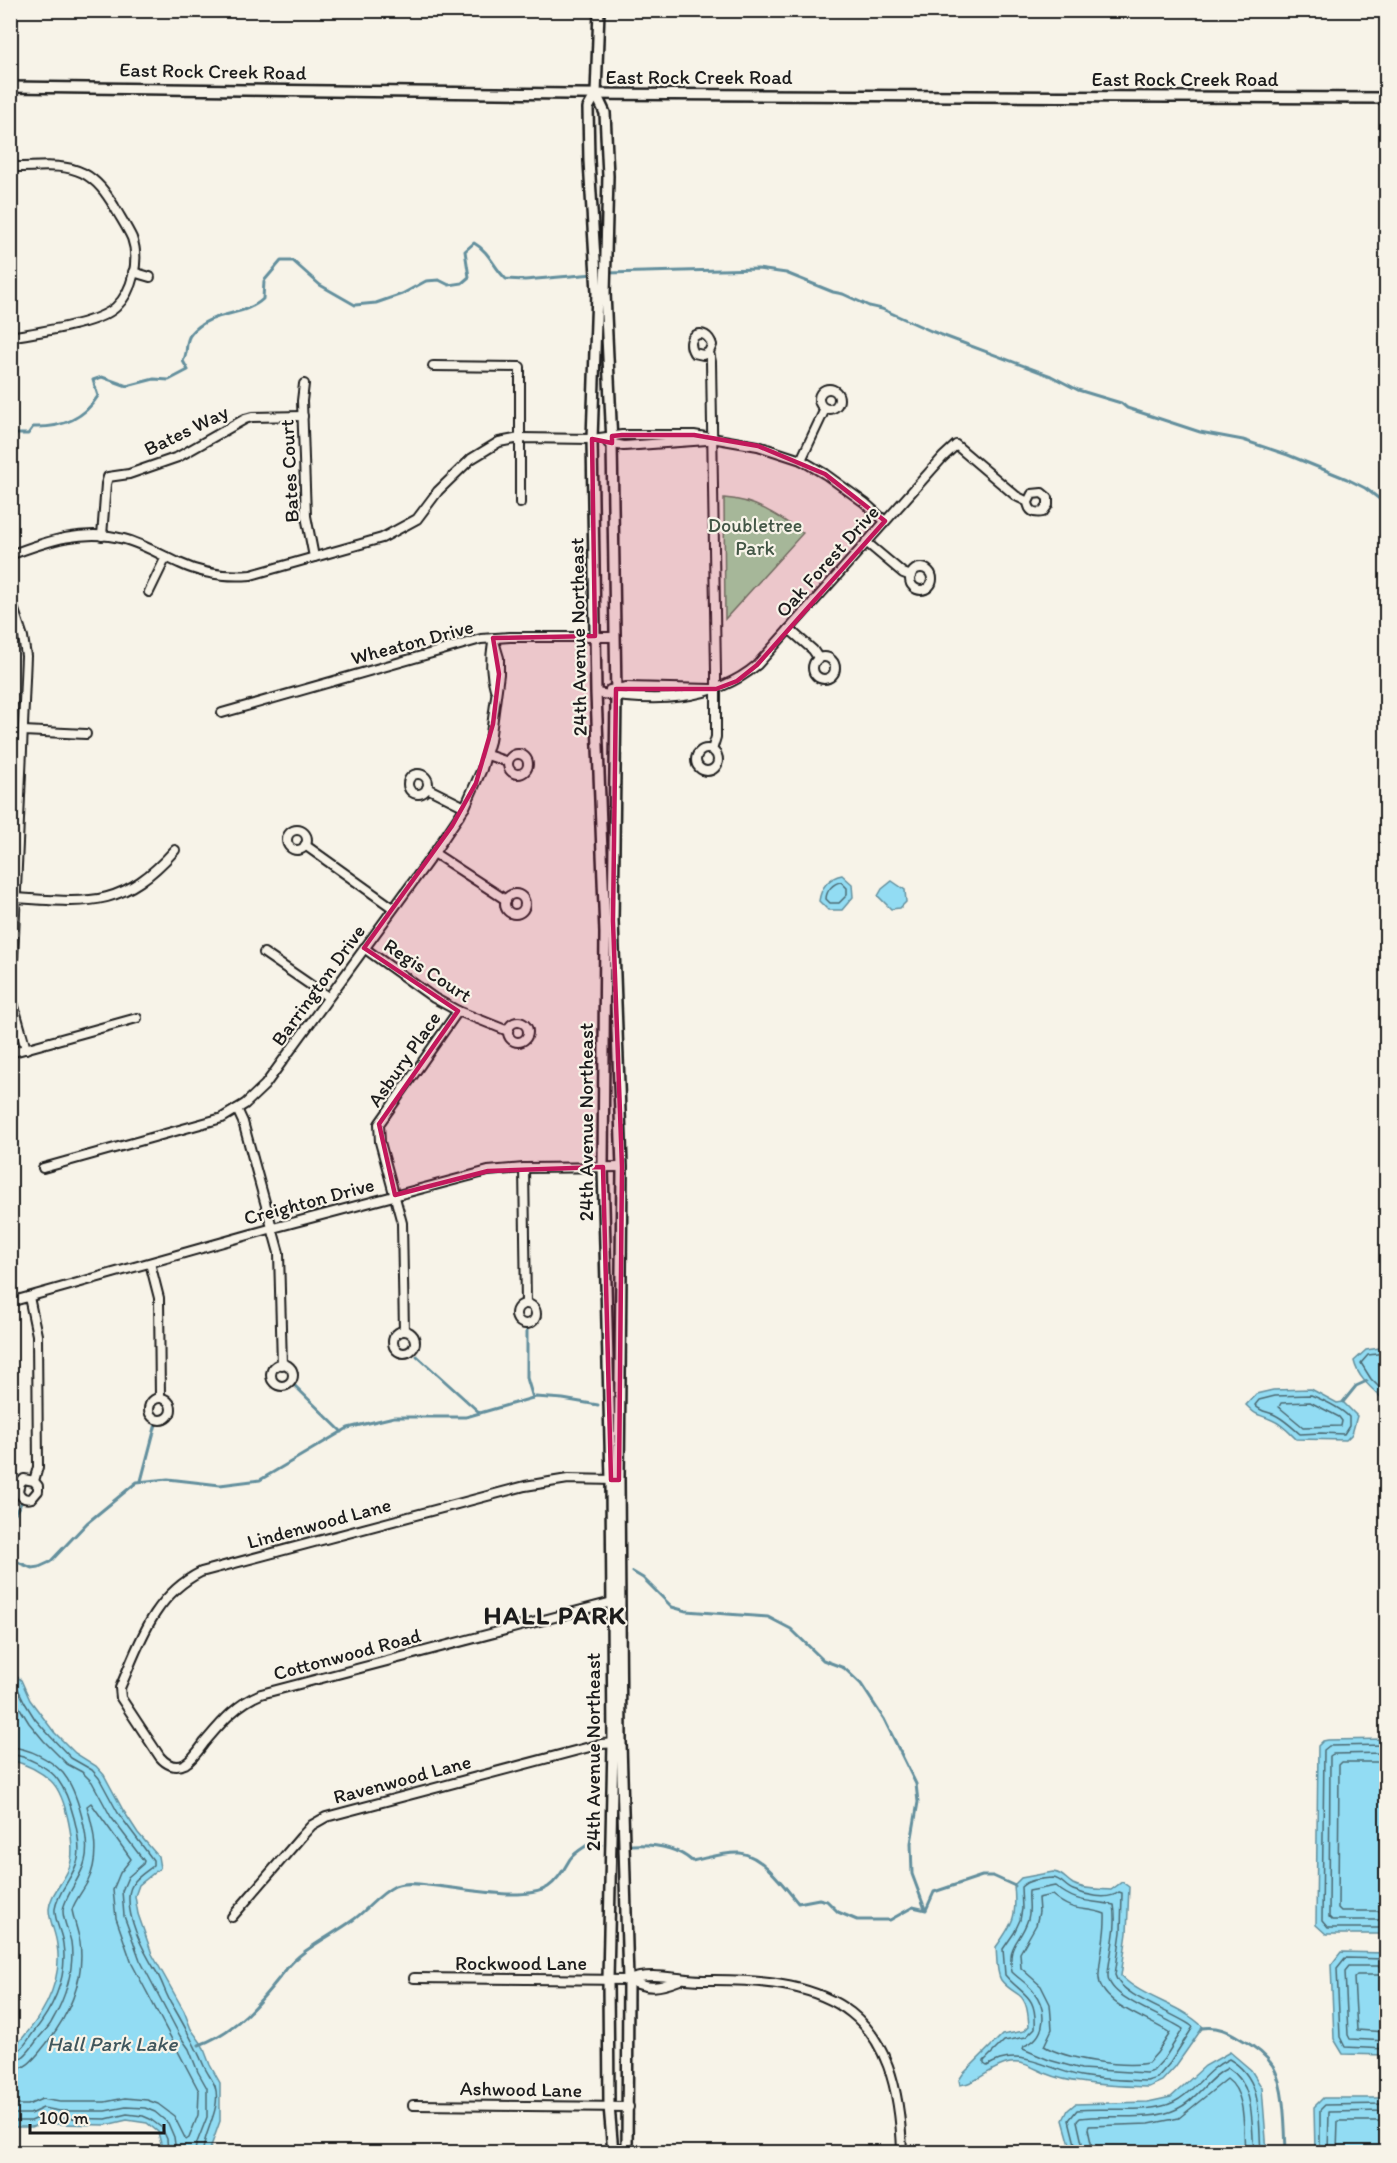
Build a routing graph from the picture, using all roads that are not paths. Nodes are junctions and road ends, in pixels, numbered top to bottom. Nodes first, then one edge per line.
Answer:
1 (599, 10) edge
2 (10, 87) edge
3 (596, 94) junction
4 (1386, 98) edge
5 (10, 167) edge
6 (600, 270) junction
7 (134, 272) junction
8 (150, 277) dead end
9 (601, 294) junction
10 (10, 337) edge
11 (709, 352) dead end
12 (433, 366) dead end
13 (304, 384) dead end
14 (825, 409) dead end
15 (303, 416) junction
16 (520, 438) junction
17 (592, 439) junction
18 (612, 440) junction
19 (712, 440) junction
20 (801, 460) junction
21 (1028, 502) dead end
22 (520, 503) dead end
23 (885, 521) junction
24 (102, 536) junction
25 (866, 542) junction
26 (10, 555) edge
27 (166, 557) junction
28 (314, 557) junction
29 (911, 576) dead end
30 (149, 592) dead end
31 (10, 598) edge
32 (789, 629) junction
33 (595, 636) junction
34 (615, 637) junction
35 (493, 638) junction
36 (819, 659) dead end
37 (716, 689) junction
38 (596, 693) junction
39 (616, 693) junction
40 (222, 713) dead end
41 (23, 731) junction
42 (86, 734) dead end
43 (712, 750) dead end
44 (487, 754) junction
45 (508, 762) dead end
46 (427, 788) dead end
47 (465, 807) junction
48 (305, 845) dead end
49 (175, 850) dead end
50 (434, 853) junction
51 (15, 898) junction
52 (506, 900) dead end
53 (393, 908) junction
54 (364, 948) junction
55 (264, 952) dead end
56 (328, 997) junction
57 (458, 1011) junction
58 (137, 1018) dead end
59 (508, 1031) dead end
60 (26, 1048) junction
61 (10, 1053) edge
62 (237, 1109) junction
63 (603, 1167) junction
64 (622, 1167) junction
65 (43, 1168) dead end
66 (524, 1168) junction
67 (395, 1195) junction
68 (273, 1228) junction
69 (150, 1263) junction
70 (29, 1297) junction
71 (10, 1302) edge
72 (526, 1304) dead end
73 (404, 1332) dead end
74 (282, 1365) dead end
75 (160, 1398) dead end
76 (615, 1480) junction
77 (34, 1481) dead end
78 (616, 1601) junction
79 (130, 1715) joint
80 (617, 1743) junction
81 (232, 1917) dead end
82 (414, 1978) dead end
83 (608, 1980) junction
84 (628, 1980) junction
85 (680, 1980) junction
86 (413, 2105) dead end
87 (609, 2106) junction
88 (629, 2107) junction
89 (613, 2152) edge
90 (627, 2152) edge
91 (902, 2152) edge

1 - 3 street, 24th Avenue Northeast
2 - 3 street, East Rock Creek Road
3 - 4 street, East Rock Creek Road
3 - 6 street, 24th Avenue Northeast
3 - 6 street, 24th Avenue Northeast
5 - 7 street
6 - 9 street, 24th Avenue Northeast
7 - 8 street
7 - 10 street
9 - 17 street, 24th Avenue Northeast
9 - 18 street, 24th Avenue Northeast
11 - 19 street
12 - 16 street
13 - 15 street, Bates Court
14 - 20 street
15 - 24 street, Bates Way
15 - 28 street, Bates Court
16 - 17 street
16 - 22 street
16 - 28 street
17 - 18 street
17 - 33 street, 24th Avenue Northeast
18 - 19 street
18 - 34 street, 24th Avenue Northeast
19 - 20 street
19 - 37 street
20 - 23 street
21 - 23 street, Oak Forest Drive
23 - 25 street, Oak Forest Drive
24 - 26 street
24 - 27 street
25 - 29 street
25 - 32 street, Oak Forest Drive
27 - 28 street
27 - 30 street
31 - 41 street
32 - 36 street
32 - 37 street, Oak Forest Drive
33 - 34 street, Wheaton Drive
33 - 35 street, Wheaton Drive
33 - 38 street, 24th Avenue Northeast
34 - 39 street, 24th Avenue Northeast
35 - 40 street, Wheaton Drive
35 - 44 street, Barrington Drive
37 - 39 street, Oak Forest Drive
37 - 43 street
38 - 39 street, Oak Forest Drive
38 - 63 street, 24th Avenue Northeast
39 - 64 street, 24th Avenue Northeast
41 - 42 street
41 - 51 street
44 - 45 street
44 - 47 street, Barrington Drive
46 - 47 street
47 - 50 street, Barrington Drive
48 - 53 street
49 - 51 street
50 - 52 street
50 - 53 street, Barrington Drive
51 - 60 street
53 - 54 street, Barrington Drive
54 - 56 street, Barrington Drive
54 - 57 street, Regis Court
55 - 56 street
56 - 62 street, Barrington Drive
57 - 59 street, Regis Court
57 - 67 street, Asbury Place
58 - 60 street
60 - 61 street
62 - 65 street, Barrington Drive
62 - 68 street
63 - 64 street, Creighton Drive
63 - 66 street, Creighton Drive
63 - 76 street, 24th Avenue Northeast
64 - 76 street, 24th Avenue Northeast
66 - 67 street, Creighton Drive
66 - 72 street
67 - 68 street, Creighton Drive
67 - 73 street, Asbury Place
68 - 69 street, Creighton Drive
68 - 74 street
69 - 70 street, Creighton Drive
69 - 75 street
70 - 71 street, Creighton Drive
70 - 77 street
76 - 78 street, 24th Avenue Northeast
76 - 79 street, Lindenwood Lane
78 - 79 street, Cottonwood Road
78 - 80 street, 24th Avenue Northeast
80 - 81 street, Ravenwood Lane
80 - 83 street, 24th Avenue Northeast
80 - 84 street, 24th Avenue Northeast
82 - 83 street, Rockwood Lane
83 - 84 street, Rockwood Lane
83 - 87 street, 24th Avenue Northeast
84 - 85 street
84 - 85 street
84 - 88 street, 24th Avenue Northeast
85 - 91 street
86 - 87 street, Ashwood Lane
87 - 88 street, Ashwood Lane
87 - 89 street, 24th Avenue Northeast
88 - 90 street, 24th Avenue Northeast

